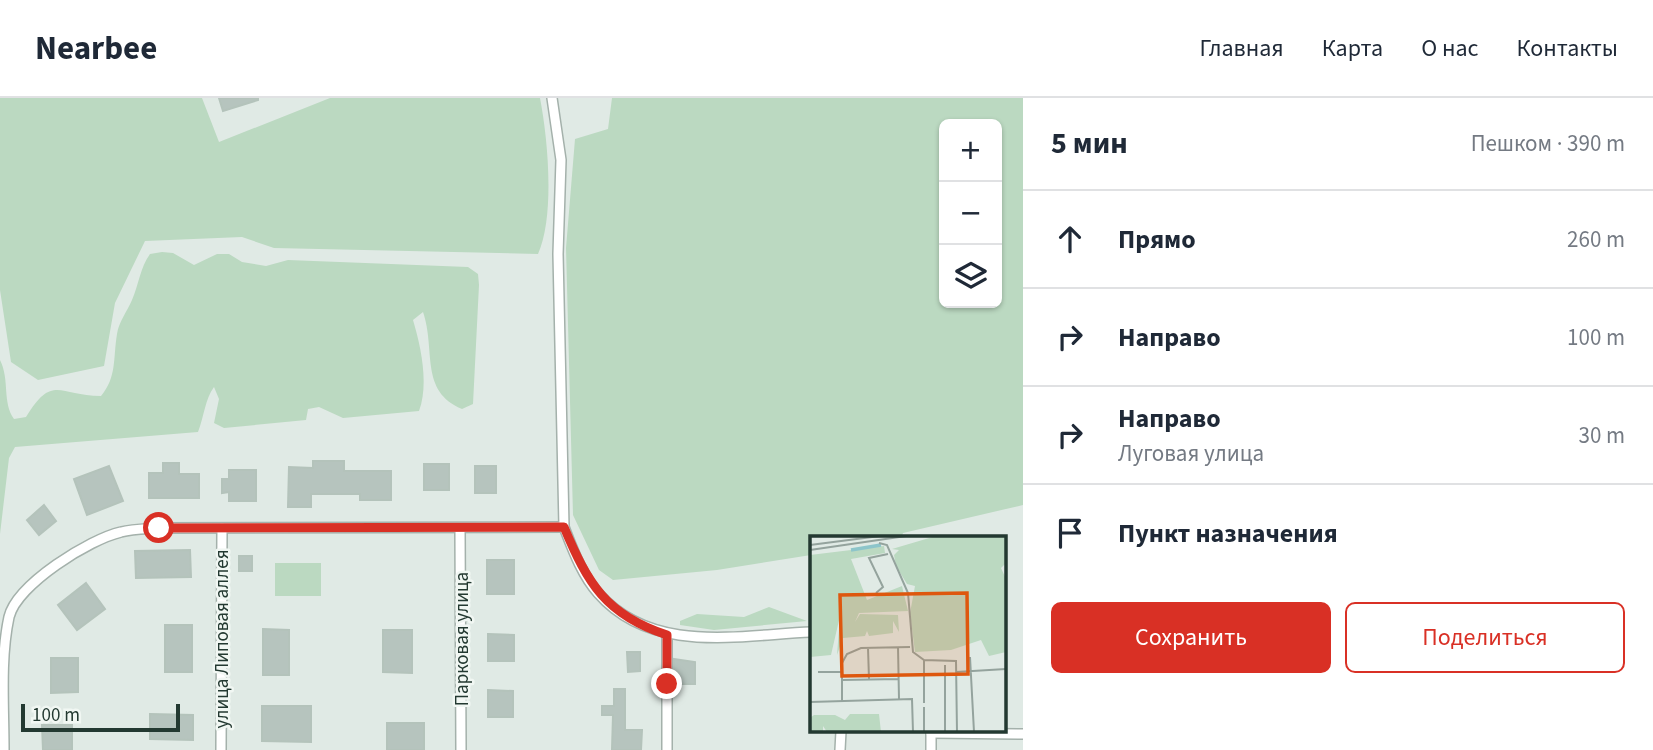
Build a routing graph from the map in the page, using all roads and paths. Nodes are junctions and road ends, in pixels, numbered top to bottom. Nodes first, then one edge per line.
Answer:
1 (552, 98) edge
2 (564, 527) junction
3 (222, 528) junction
4 (460, 528) junction
5 (810, 632) edge
6 (667, 635) junction
7 (841, 732) edge
8 (931, 732) edge
9 (1023, 734) edge
10 (4, 750) edge
11 (221, 750) edge
12 (461, 750) edge
13 (667, 750) edge
14 (840, 750) edge
15 (930, 750) edge

1 - 2 street
2 - 4 street
2 - 6 street
3 - 4 street
3 - 10 street
3 - 11 street, улица Липовая аллея
4 - 12 street, Парковая улица
5 - 6 street
6 - 13 street
7 - 14 street
8 - 9 street
8 - 15 street

